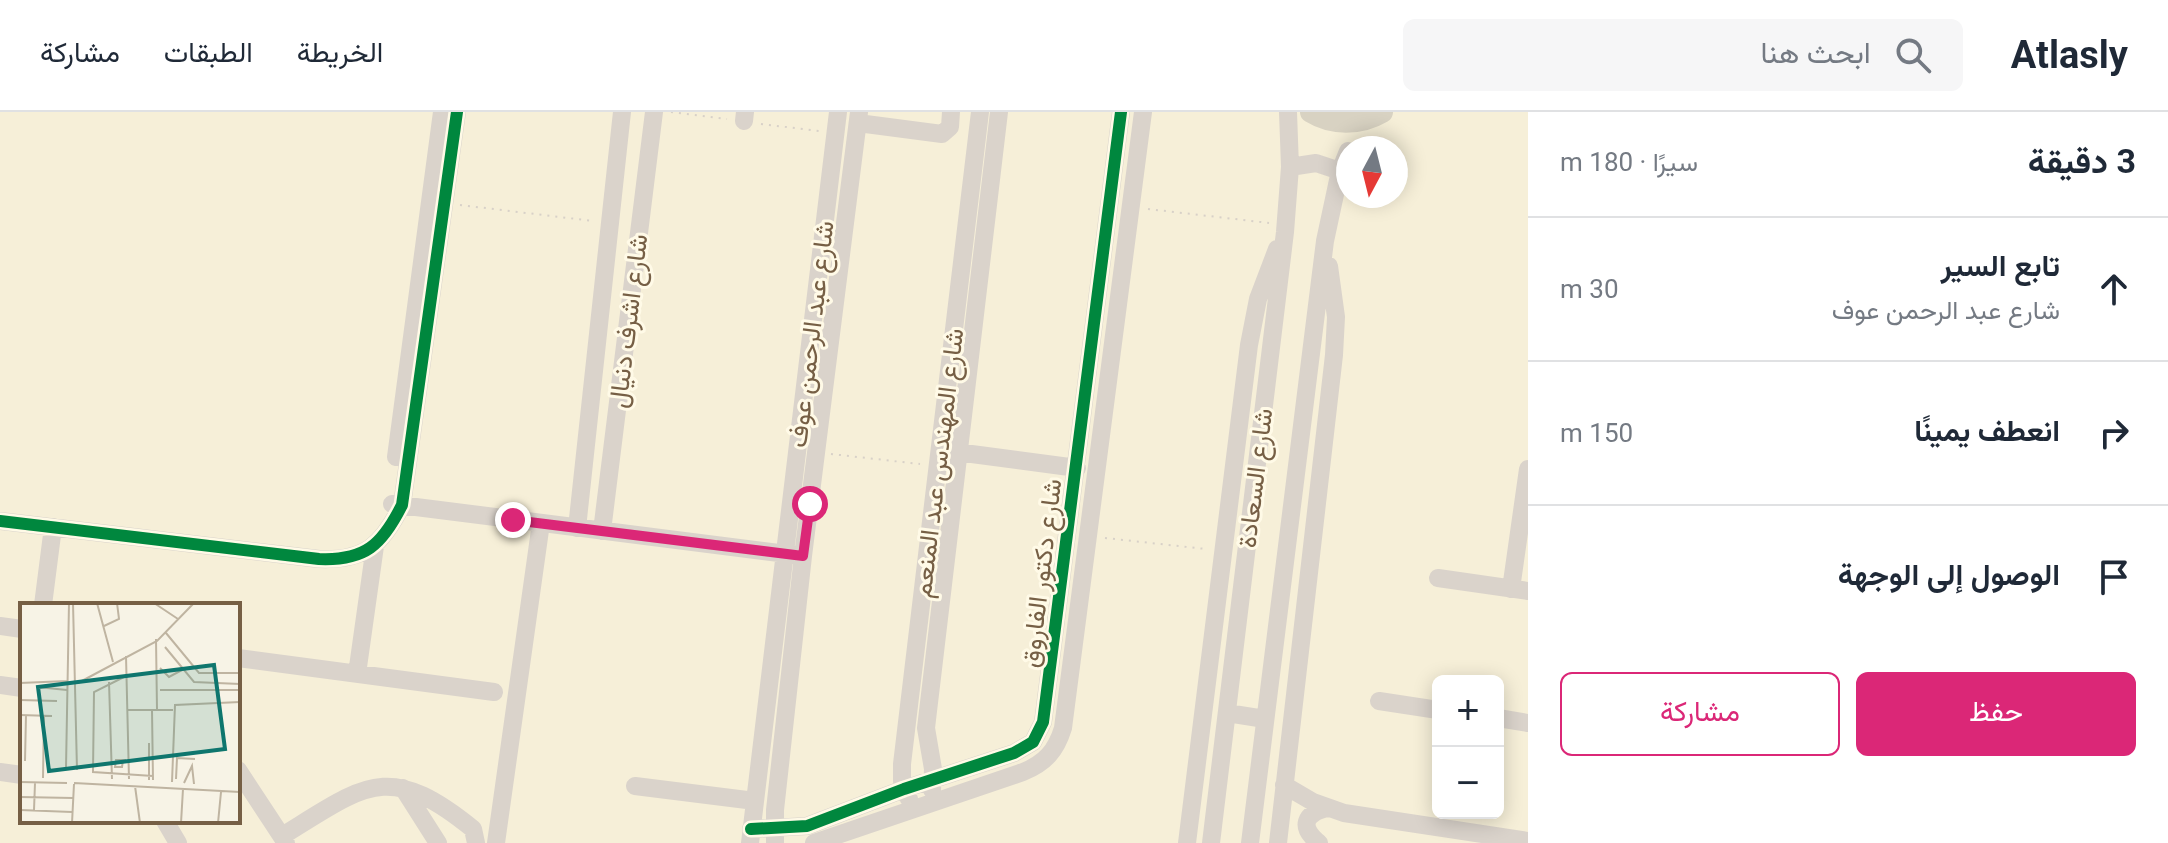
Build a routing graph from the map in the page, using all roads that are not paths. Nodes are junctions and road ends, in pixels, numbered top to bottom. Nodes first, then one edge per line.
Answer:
1 (442, 112) edge
2 (457, 112) edge
3 (622, 112) edge
4 (654, 112) edge
5 (838, 112) edge
6 (951, 112) edge
7 (980, 112) edge
8 (999, 112) edge
9 (1121, 112) edge
10 (1143, 112) edge
11 (1288, 112) edge
12 (1311, 112) edge
13 (1378, 114) edge
14 (858, 118) edge
15 (883, 119) edge
16 (917, 121) edge
17 (1356, 136) edge
18 (1290, 167) junction
19 (1336, 170) edge
20 (1336, 190) edge
21 (1286, 228) junction
22 (1325, 241) junction
23 (959, 453) junction
24 (938, 458) junction
25 (1077, 468) junction
26 (1528, 469) edge
27 (1294, 494) junction
28 (396, 505) junction
29 (0, 521) edge
30 (541, 523) junction
31 (53, 527) junction
32 (577, 528) junction
33 (602, 531) junction
34 (1313, 536) junction
35 (375, 546) junction
36 (783, 554) junction
37 (803, 556) junction
38 (1244, 570) junction
39 (1438, 578) dead end
40 (1520, 590) edge
41 (43, 603) edge
42 (1216, 607) junction
43 (0, 626) edge
44 (20, 629) edge
45 (240, 658) edge
46 (357, 674) junction
47 (0, 685) edge
48 (20, 688) edge
49 (494, 692) dead end
50 (1379, 701) dead end
51 (1432, 709) edge
52 (1227, 713) junction
53 (1265, 719) junction
54 (1504, 719) edge
55 (1043, 722) junction
56 (1528, 723) edge
57 (1063, 728) junction
58 (0, 772) edge
59 (240, 773) edge
60 (20, 775) edge
61 (934, 779) junction
62 (1284, 785) junction
63 (635, 786) dead end
64 (403, 788) junction
65 (904, 789) junction
66 (755, 801) junction
67 (924, 806) junction
68 (1328, 808) junction
69 (166, 823) edge
70 (750, 836) edge
71 (775, 836) edge
72 (1184, 839) edge
73 (284, 840) edge
74 (1528, 841) edge
75 (178, 843) edge
76 (438, 843) edge
77 (476, 843) edge
78 (496, 843) edge
79 (814, 843) edge
80 (1211, 843) edge
81 (1250, 843) edge
82 (1278, 843) edge
83 (1319, 843) edge

1 - 28 street
2 - 28 street
3 - 32 street, شارع اشرف دنيال
4 - 33 street, شارع اشرف دنيال
5 - 36 street, شارع عبد الرحمن عوف
6 - 16 street
7 - 24 street, شارع المهندس عبد المنعم
8 - 23 street, شارع المهندس عبد المنعم
9 - 25 street, شارع دكتور الفاروق
10 - 57 street, شارع دكتور الفاروق
11 - 18 street, شارع السعادة
12 - 13 main road
13 - 17 street, شارع السعادة
14 - 15 street
14 - 37 street, شارع عبد الرحمن عوف
15 - 16 street
18 - 19 street
18 - 21 street, شارع السعادة
20 - 22 street, شارع السعادة
21 - 38 street, شارع السعادة
21 - 42 street
22 - 27 street, شارع السعادة
22 - 34 street
23 - 24 street
23 - 25 street
23 - 61 street, شارع المهندس عبد المنعم
24 - 65 street, شارع المهندس عبد المنعم
25 - 55 street, شارع دكتور الفاروق
26 - 40 street
27 - 34 street
27 - 53 street, شارع السعادة
28 - 30 street
28 - 35 street
29 - 31 street
30 - 32 street
30 - 78 street
31 - 35 street
31 - 41 street
32 - 33 street
33 - 36 street
34 - 62 street
35 - 46 street
36 - 37 street
36 - 66 street, شارع عبد الرحمن عوف
37 - 71 street, شارع عبد الرحمن عوف
38 - 42 street
38 - 52 street, شارع السعادة
39 - 40 street
42 - 72 street
43 - 44 street
45 - 46 street
46 - 49 street
47 - 48 street
50 - 51 street
52 - 53 street
52 - 80 street, شارع السعادة
53 - 81 street, شارع السعادة
54 - 56 street
55 - 57 street
55 - 61 street
57 - 67 street, شارع دكتور الفاروق
58 - 60 street
59 - 73 street
61 - 65 street
61 - 67 street, شارع المهندس عبد المنعم
62 - 68 street
62 - 82 street
63 - 66 street
64 - 73 street
64 - 76 street
64 - 77 street
65 - 67 street
65 - 71 street
66 - 70 street, شارع عبد الرحمن عوف
67 - 79 street, شارع دكتور الفاروق
68 - 74 street
68 - 83 street
69 - 75 street
70 - 71 street

